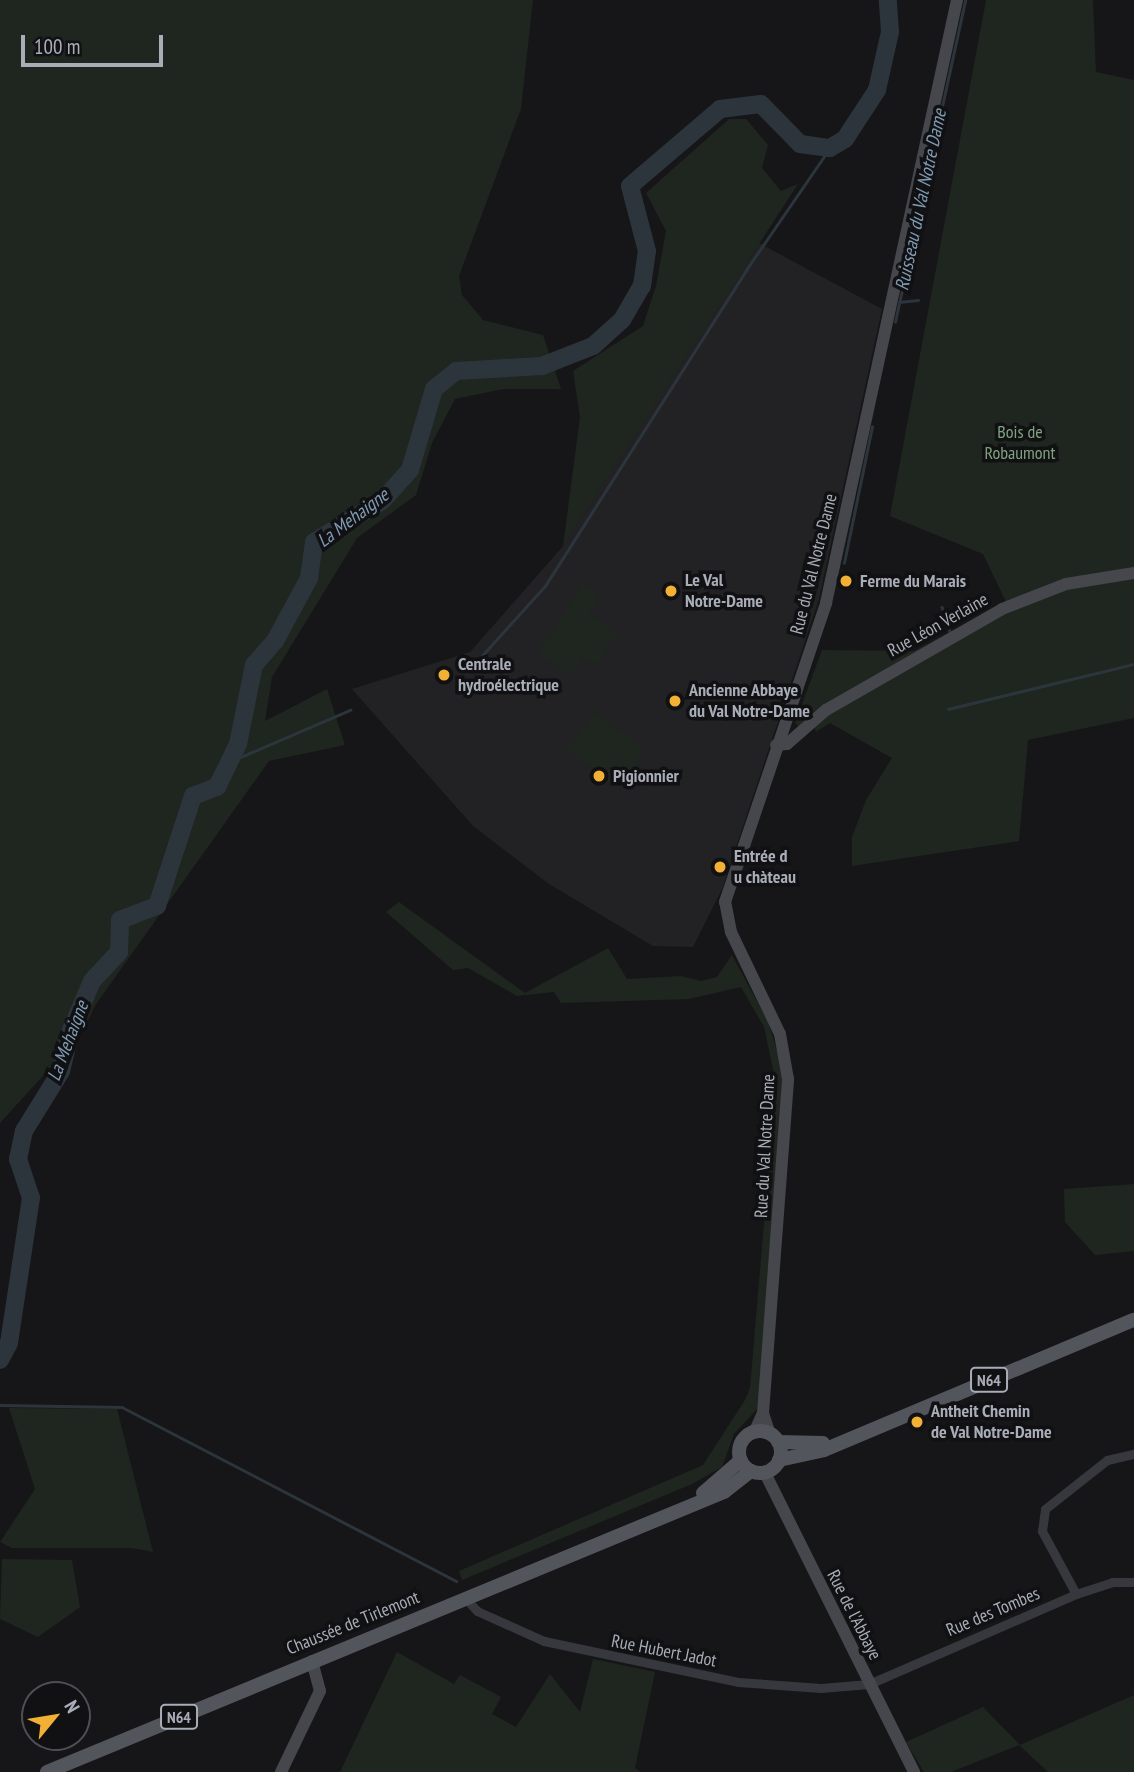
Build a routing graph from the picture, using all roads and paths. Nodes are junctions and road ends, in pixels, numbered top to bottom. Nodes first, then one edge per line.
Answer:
1 (957, 0) edge
2 (1134, 573) edge
3 (776, 745) junction
4 (1134, 1320) edge
5 (764, 1413) junction
6 (754, 1433) junction
7 (774, 1438) junction
8 (845, 1440) junction
9 (1134, 1454) edge
10 (779, 1460) junction
11 (752, 1468) junction
12 (1134, 1582) edge
13 (1076, 1594) junction
14 (466, 1598) junction
15 (312, 1661) junction
16 (869, 1684) junction
17 (47, 1772) edge
18 (281, 1772) edge
19 (915, 1772) edge

1 - 3 main road, Rue du Val Notre Dame
2 - 3 main road, Rue Léon Verlaine
3 - 5 main road, Rue du Val Notre Dame
4 - 8 main road, N64
5 - 6 main road, Rue du Val Notre Dame
5 - 7 main road, Rue du Val Notre Dame
6 - 7 main road, N64
6 - 11 main road, Chaussée de Tirlemont / N64
7 - 8 main road, N64
7 - 10 main road
8 - 10 main road, N64
9 - 13 street
10 - 11 main road, Chaussée de Tirlemont / N64
11 - 14 main road, Chaussée de Tirlemont / N64
11 - 16 main road, Rue de l'Abbaye
12 - 13 street, Rue des Tombes
13 - 16 street, Rue des Tombes
14 - 15 main road, Chaussée de Tirlemont / N64
14 - 16 street, Rue Hubert Jadot
15 - 17 main road, Chaussée de Tirlemont / N64
15 - 18 main road
16 - 19 main road, Rue de l'Abbaye

